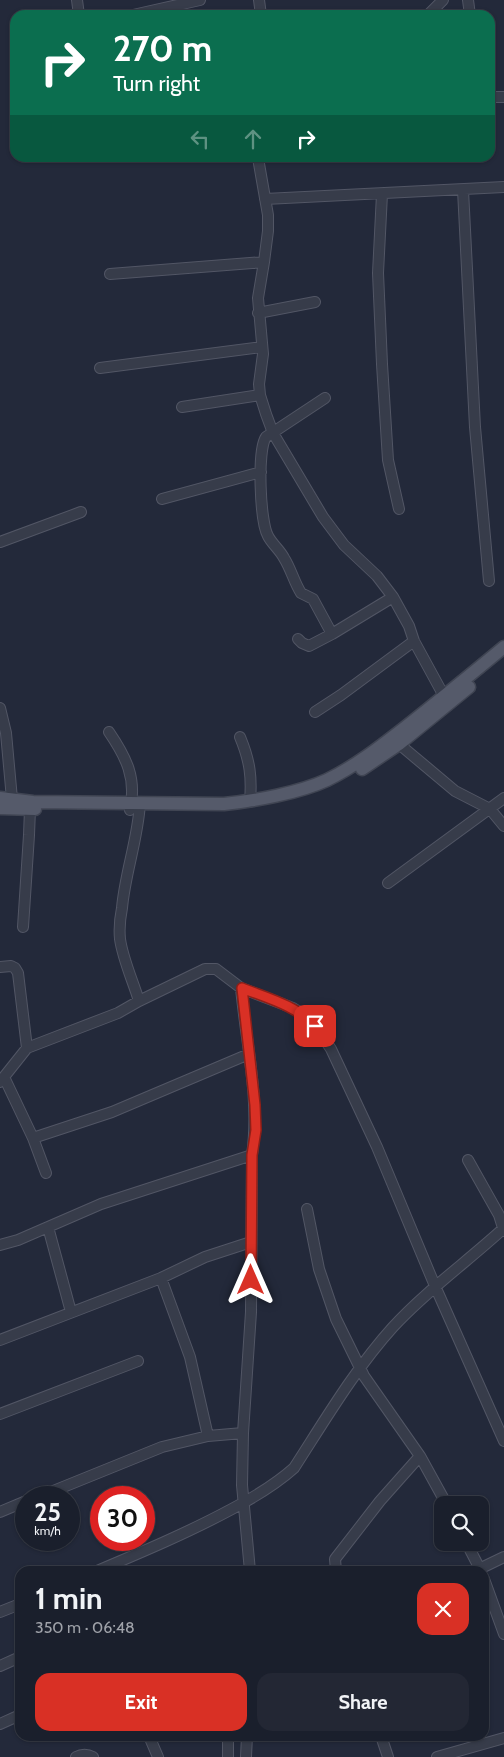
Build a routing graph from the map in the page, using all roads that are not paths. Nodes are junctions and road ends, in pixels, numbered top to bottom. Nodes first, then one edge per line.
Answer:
1 (200, 0) edge
2 (170, 4) edge
3 (150, 10) edge
4 (259, 162) edge
5 (504, 187) edge
6 (463, 190) junction
7 (382, 194) junction
8 (265, 199) junction
9 (264, 262) junction
10 (110, 274) dead end
11 (315, 302) dead end
12 (258, 313) junction
13 (262, 347) junction
14 (100, 368) dead end
15 (260, 395) junction
16 (325, 398) dead end
17 (182, 407) dead end
18 (273, 433) junction
19 (261, 472) junction
20 (162, 499) dead end
21 (399, 509) dead end
22 (81, 512) dead end
23 (0, 542) edge
24 (489, 581) dead end
25 (393, 597) junction
26 (332, 634) junction
27 (298, 639) dead end
28 (414, 641) junction
29 (504, 647) edge
30 (504, 656) edge
31 (444, 696) junction
32 (0, 708) edge
33 (436, 708) junction
34 (315, 712) dead end
35 (108, 732) dead end
36 (240, 737) dead end
37 (399, 744) junction
38 (6, 798) edge
39 (504, 798) edge
40 (246, 804) junction
41 (136, 806) junction
42 (0, 808) edge
43 (30, 809) junction
44 (490, 809) junction
45 (504, 826) edge
46 (388, 883) dead end
47 (23, 927) dead end
48 (0, 967) edge
49 (242, 988) junction
50 (139, 1001) junction
51 (27, 1048) junction
52 (249, 1054) junction
53 (2, 1079) edge
54 (32, 1138) junction
55 (252, 1155) junction
56 (468, 1160) dead end
57 (46, 1173) dead end
58 (308, 1209) dead end
59 (48, 1227) junction
60 (504, 1229) edge
61 (251, 1242) junction
62 (0, 1245) edge
63 (161, 1278) junction
64 (434, 1286) junction
65 (71, 1312) junction
66 (0, 1340) edge
67 (138, 1361) dead end
68 (360, 1368) junction
69 (0, 1414) edge
70 (243, 1433) junction
71 (208, 1436) junction
72 (504, 1441) edge
73 (420, 1456) junction
74 (66, 1486) edge
75 (442, 1496) edge
76 (243, 1503) junction
77 (15, 1506) edge
78 (0, 1512) edge
79 (470, 1551) edge
80 (504, 1557) edge
81 (108, 1566) edge
82 (249, 1566) edge
83 (336, 1566) edge
84 (477, 1566) edge
85 (489, 1567) edge
86 (489, 1596) edge
87 (15, 1606) edge
88 (0, 1612) edge
89 (504, 1634) edge
90 (15, 1659) edge
91 (0, 1666) edge
92 (15, 1717) edge
93 (0, 1724) edge
94 (504, 1738) edge
95 (151, 1741) edge
96 (228, 1741) edge
97 (246, 1741) edge
98 (383, 1741) edge
99 (76, 1757) edge
100 (93, 1757) edge
101 (158, 1757) edge
102 (228, 1757) edge
103 (246, 1757) edge
104 (388, 1757) edge
105 (437, 1757) edge

1 - 2 street
2 - 3 street
4 - 8 street
5 - 6 street
6 - 7 street
6 - 24 street
7 - 8 street
7 - 21 street
8 - 9 street
9 - 10 street
9 - 12 street
11 - 12 street
12 - 13 street
13 - 14 street
13 - 15 street
15 - 17 street
15 - 18 street
16 - 18 street
18 - 19 street
18 - 25 street
19 - 20 street
19 - 26 street
22 - 23 street
25 - 26 street
25 - 28 street
26 - 27 street
28 - 31 street
28 - 34 street
29 - 31 main road
30 - 33 main road
31 - 33 main road
32 - 38 street
33 - 37 main road
33 - 40 main road
35 - 41 street
36 - 40 street
37 - 40 main road
37 - 44 street
38 - 41 main road
39 - 44 street
40 - 41 main road
41 - 43 main road
41 - 50 street
42 - 43 main road
43 - 47 street
44 - 45 street
44 - 46 street
48 - 51 street
49 - 50 street
49 - 52 street
49 - 64 street
50 - 51 street
51 - 53 street
52 - 54 street
52 - 55 street
53 - 54 street
54 - 57 street
55 - 59 street
55 - 61 street
56 - 60 street
58 - 68 street
59 - 62 street
59 - 65 street
60 - 64 street
61 - 63 street
61 - 70 street
63 - 65 street
63 - 71 street
64 - 68 street
64 - 72 street
65 - 66 street
67 - 69 street
68 - 73 street
68 - 76 street
70 - 71 street
70 - 76 street
71 - 74 street
73 - 75 street
73 - 83 street
76 - 81 street
76 - 82 street
77 - 78 street
79 - 84 street
80 - 85 street
86 - 89 street
87 - 88 street
90 - 91 street
92 - 93 street
94 - 105 street
95 - 101 street
96 - 102 street
97 - 103 street
98 - 104 street
99 - 100 street

